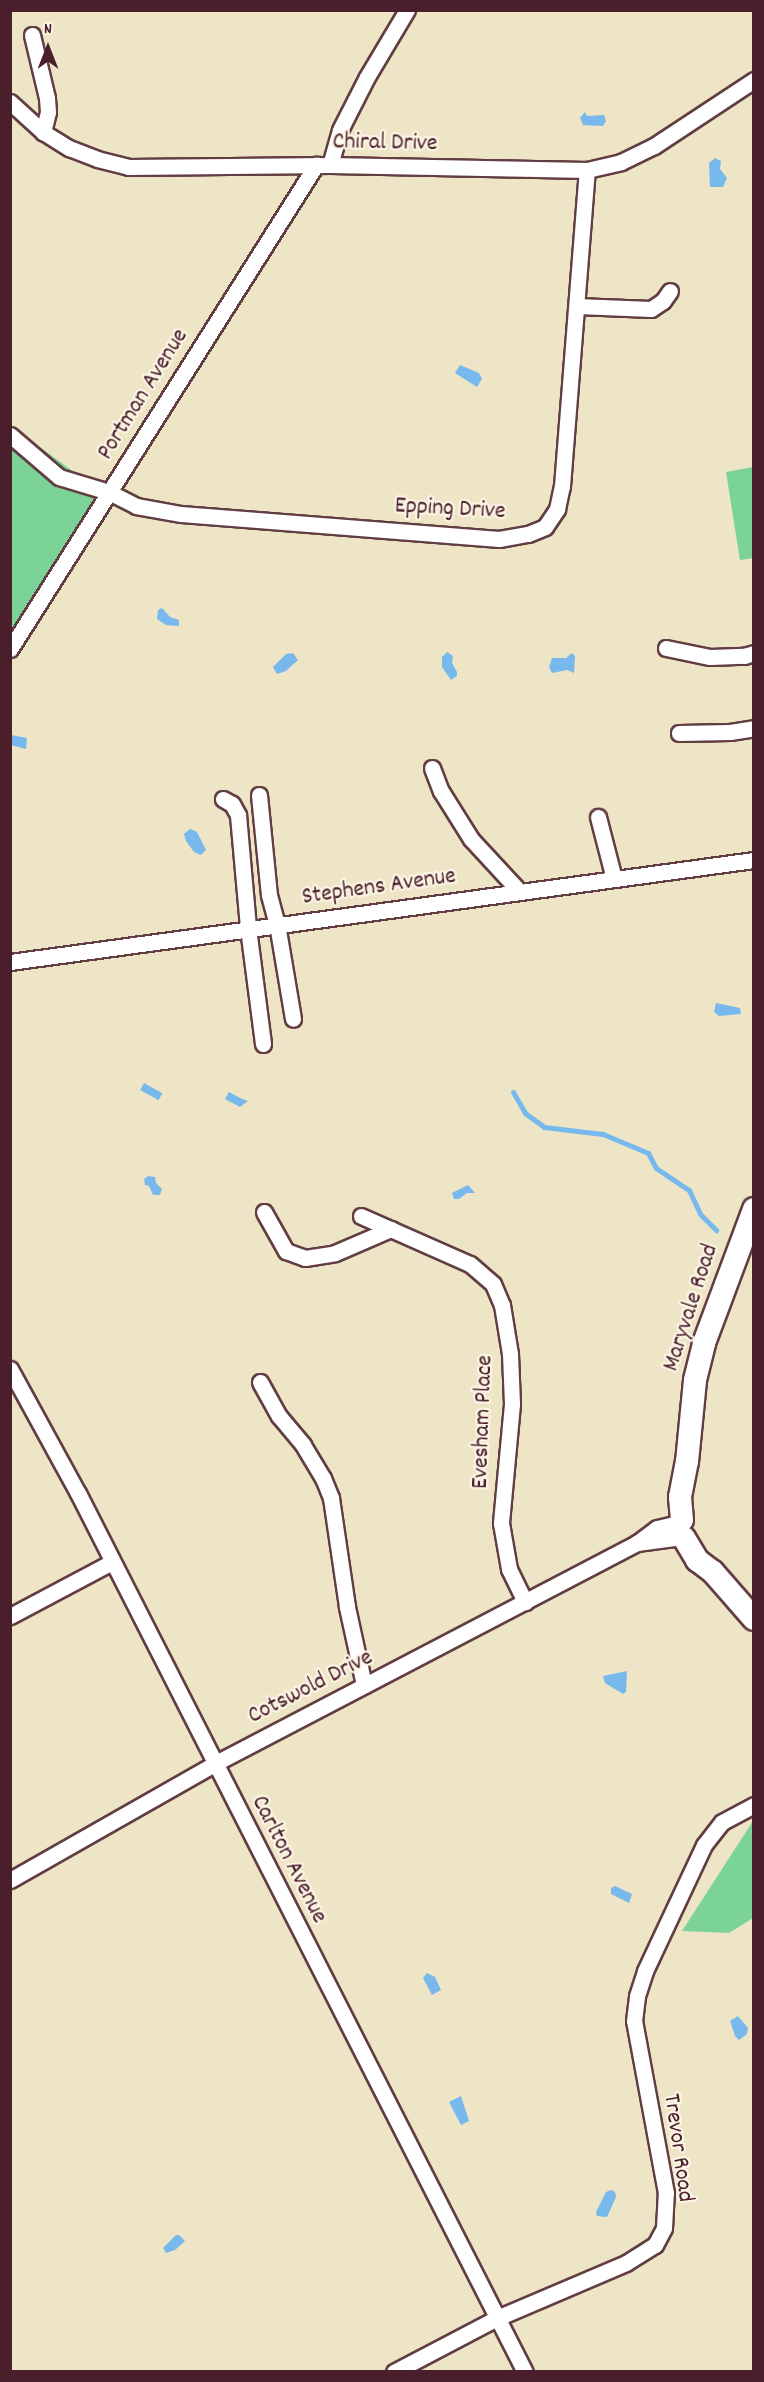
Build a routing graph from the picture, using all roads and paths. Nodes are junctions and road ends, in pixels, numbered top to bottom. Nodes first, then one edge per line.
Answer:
1 (407, 10) edge
2 (32, 35) dead end
3 (753, 80) edge
4 (10, 102) edge
5 (43, 132) junction
6 (323, 165) junction
7 (587, 170) junction
8 (670, 291) dead end
9 (577, 306) junction
10 (10, 435) edge
11 (109, 492) junction
12 (666, 648) dead end
13 (10, 649) edge
14 (753, 653) edge
15 (753, 728) edge
16 (679, 733) dead end
17 (432, 768) dead end
18 (259, 795) dead end
19 (224, 799) dead end
20 (597, 818) dead end
21 (753, 860) edge
22 (614, 879) junction
23 (520, 892) junction
24 (277, 924) junction
25 (248, 928) junction
26 (10, 962) edge
27 (292, 1019) dead end
28 (263, 1044) dead end
29 (264, 1212) dead end
30 (361, 1216) dead end
31 (752, 1219) edge
32 (391, 1229) junction
33 (10, 1369) edge
34 (260, 1382) dead end
35 (686, 1528) junction
36 (112, 1562) junction
37 (525, 1602) junction
38 (10, 1616) edge
39 (753, 1618) edge
40 (364, 1685) junction
41 (214, 1764) junction
42 (753, 1805) edge
43 (10, 1880) edge
44 (497, 2318) junction
45 (394, 2372) edge
46 (525, 2372) edge

1 - 6 street, Portman Avenue
2 - 5 street
3 - 7 street, Chiral Drive
4 - 5 street, Chiral Drive
5 - 6 street, Chiral Drive
6 - 7 street, Chiral Drive
6 - 11 street, Portman Avenue
7 - 9 street, Epping Drive
8 - 9 street
9 - 11 street, Epping Drive
10 - 11 street, Epping Drive
11 - 13 street, Portman Avenue
12 - 14 street
15 - 16 street
17 - 23 street
18 - 24 street
19 - 25 street
20 - 22 street
21 - 22 street, Stephens Avenue
22 - 23 street, Stephens Avenue
23 - 24 street, Stephens Avenue
24 - 25 street, Stephens Avenue
24 - 27 street
25 - 26 street, Stephens Avenue
25 - 28 street
29 - 32 street
30 - 32 street, Evesham Place
31 - 35 street, Maryvale Road
32 - 37 street, Evesham Place
33 - 36 street, Carlton Avenue
34 - 40 street
35 - 37 street, Cotswold Drive
35 - 39 street, Maryvale Road
36 - 38 street
36 - 41 street, Carlton Avenue
37 - 40 street, Cotswold Drive
40 - 41 street, Cotswold Drive
41 - 43 street, Cotswold Drive
41 - 44 street, Carlton Avenue
42 - 44 street, Trevor Road
44 - 45 street, Trevor Road
44 - 46 street, Carlton Avenue

